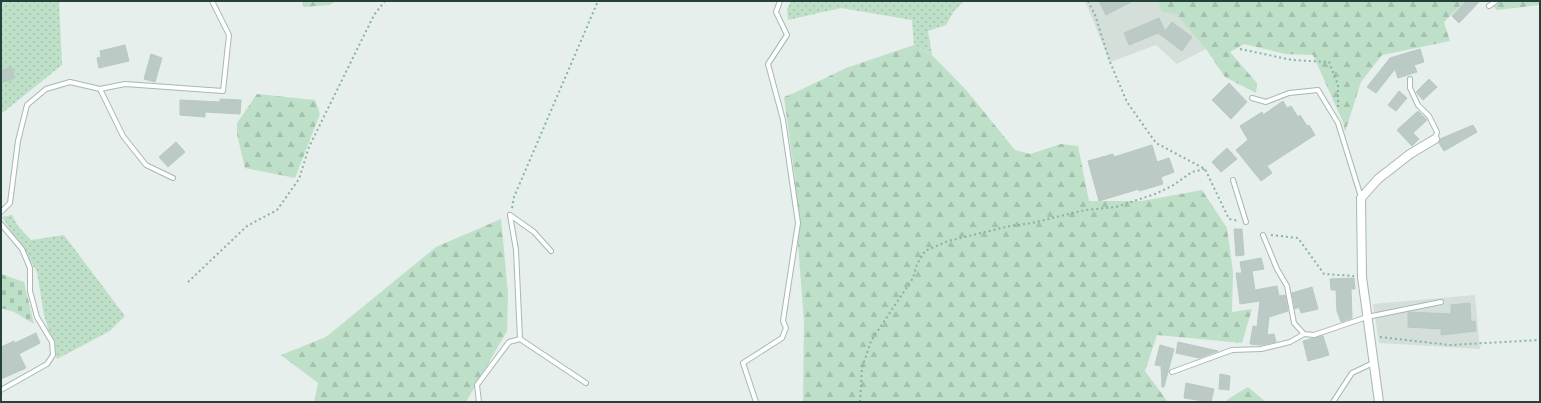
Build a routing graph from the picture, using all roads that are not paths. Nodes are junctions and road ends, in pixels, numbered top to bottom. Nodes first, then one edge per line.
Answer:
1 (212, 1) edge
2 (780, 1) edge
3 (1496, 1) edge
4 (1489, 6) dead end
5 (1410, 79) dead end
6 (100, 89) junction
7 (1252, 98) dead end
8 (1435, 139) joint
9 (173, 178) dead end
10 (1233, 180) dead end
11 (1361, 198) junction
12 (1, 212) edge
13 (1246, 222) road end
14 (1, 224) edge
15 (1263, 235) road end
16 (551, 251) dead end
17 (1441, 302) dead end
18 (1367, 317) junction
19 (1304, 334) junction
20 (520, 339) junction
21 (1373, 363) junction
22 (1172, 372) dead end
23 (586, 383) dead end
24 (1, 390) edge
25 (479, 402) edge
26 (756, 402) edge
27 (1333, 402) edge
28 (1379, 402) edge

1 - 6 lane
2 - 26 lane
3 - 4 lane
5 - 8 lane
6 - 9 lane
6 - 12 lane
7 - 11 lane
8 - 11 street
10 - 13 lane
11 - 18 street
14 - 24 lane
15 - 19 lane
16 - 20 lane
17 - 18 lane
18 - 19 lane
18 - 21 street
19 - 22 lane
20 - 23 lane
20 - 25 lane
21 - 27 lane
21 - 28 street

